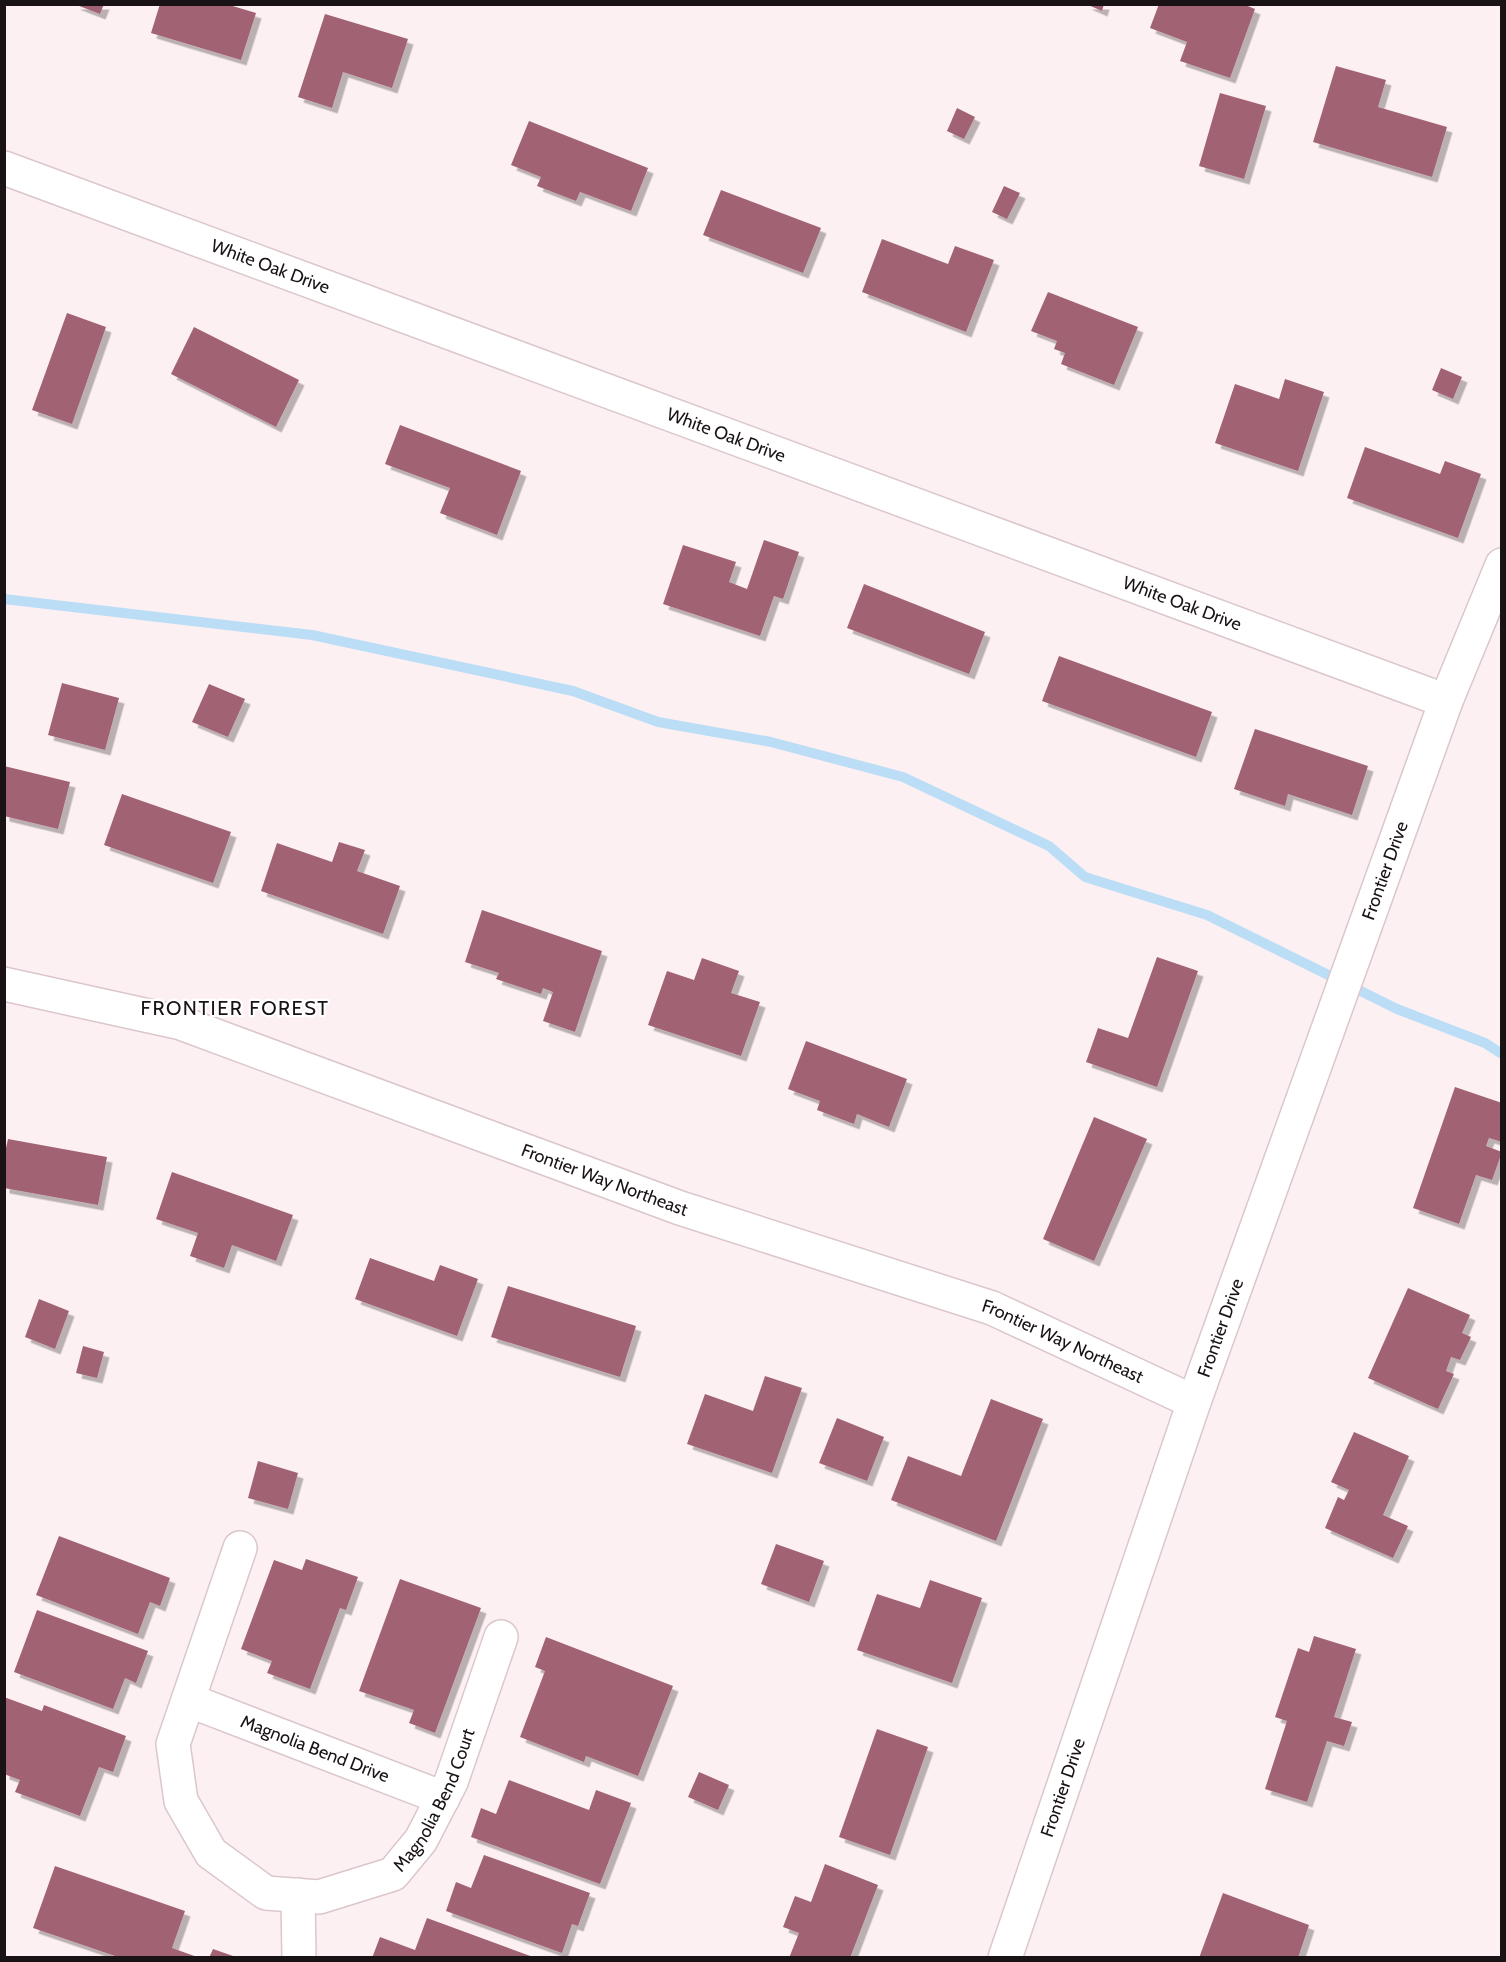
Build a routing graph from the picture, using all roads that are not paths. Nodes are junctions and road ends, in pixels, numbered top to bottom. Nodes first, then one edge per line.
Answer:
1 (4, 168) edge
2 (1501, 566) edge
3 (1446, 701) junction
4 (4, 984) edge
5 (1194, 1402) junction
6 (240, 1548) dead end
7 (501, 1637) dead end
8 (188, 1700) junction
9 (443, 1798) junction
10 (298, 1895) junction
11 (299, 1958) edge
12 (1005, 1958) edge

1 - 3 street, White Oak Drive
2 - 3 street, Frontier Drive
3 - 5 street, Frontier Drive
4 - 5 street, Frontier Way Northeast
5 - 12 street, Frontier Drive
6 - 8 street, Magnolia Bend Court
7 - 9 street, Magnolia Bend Court
8 - 9 street, Magnolia Bend Drive
8 - 10 street, Magnolia Bend Court
9 - 10 street, Magnolia Bend Court
10 - 11 street

